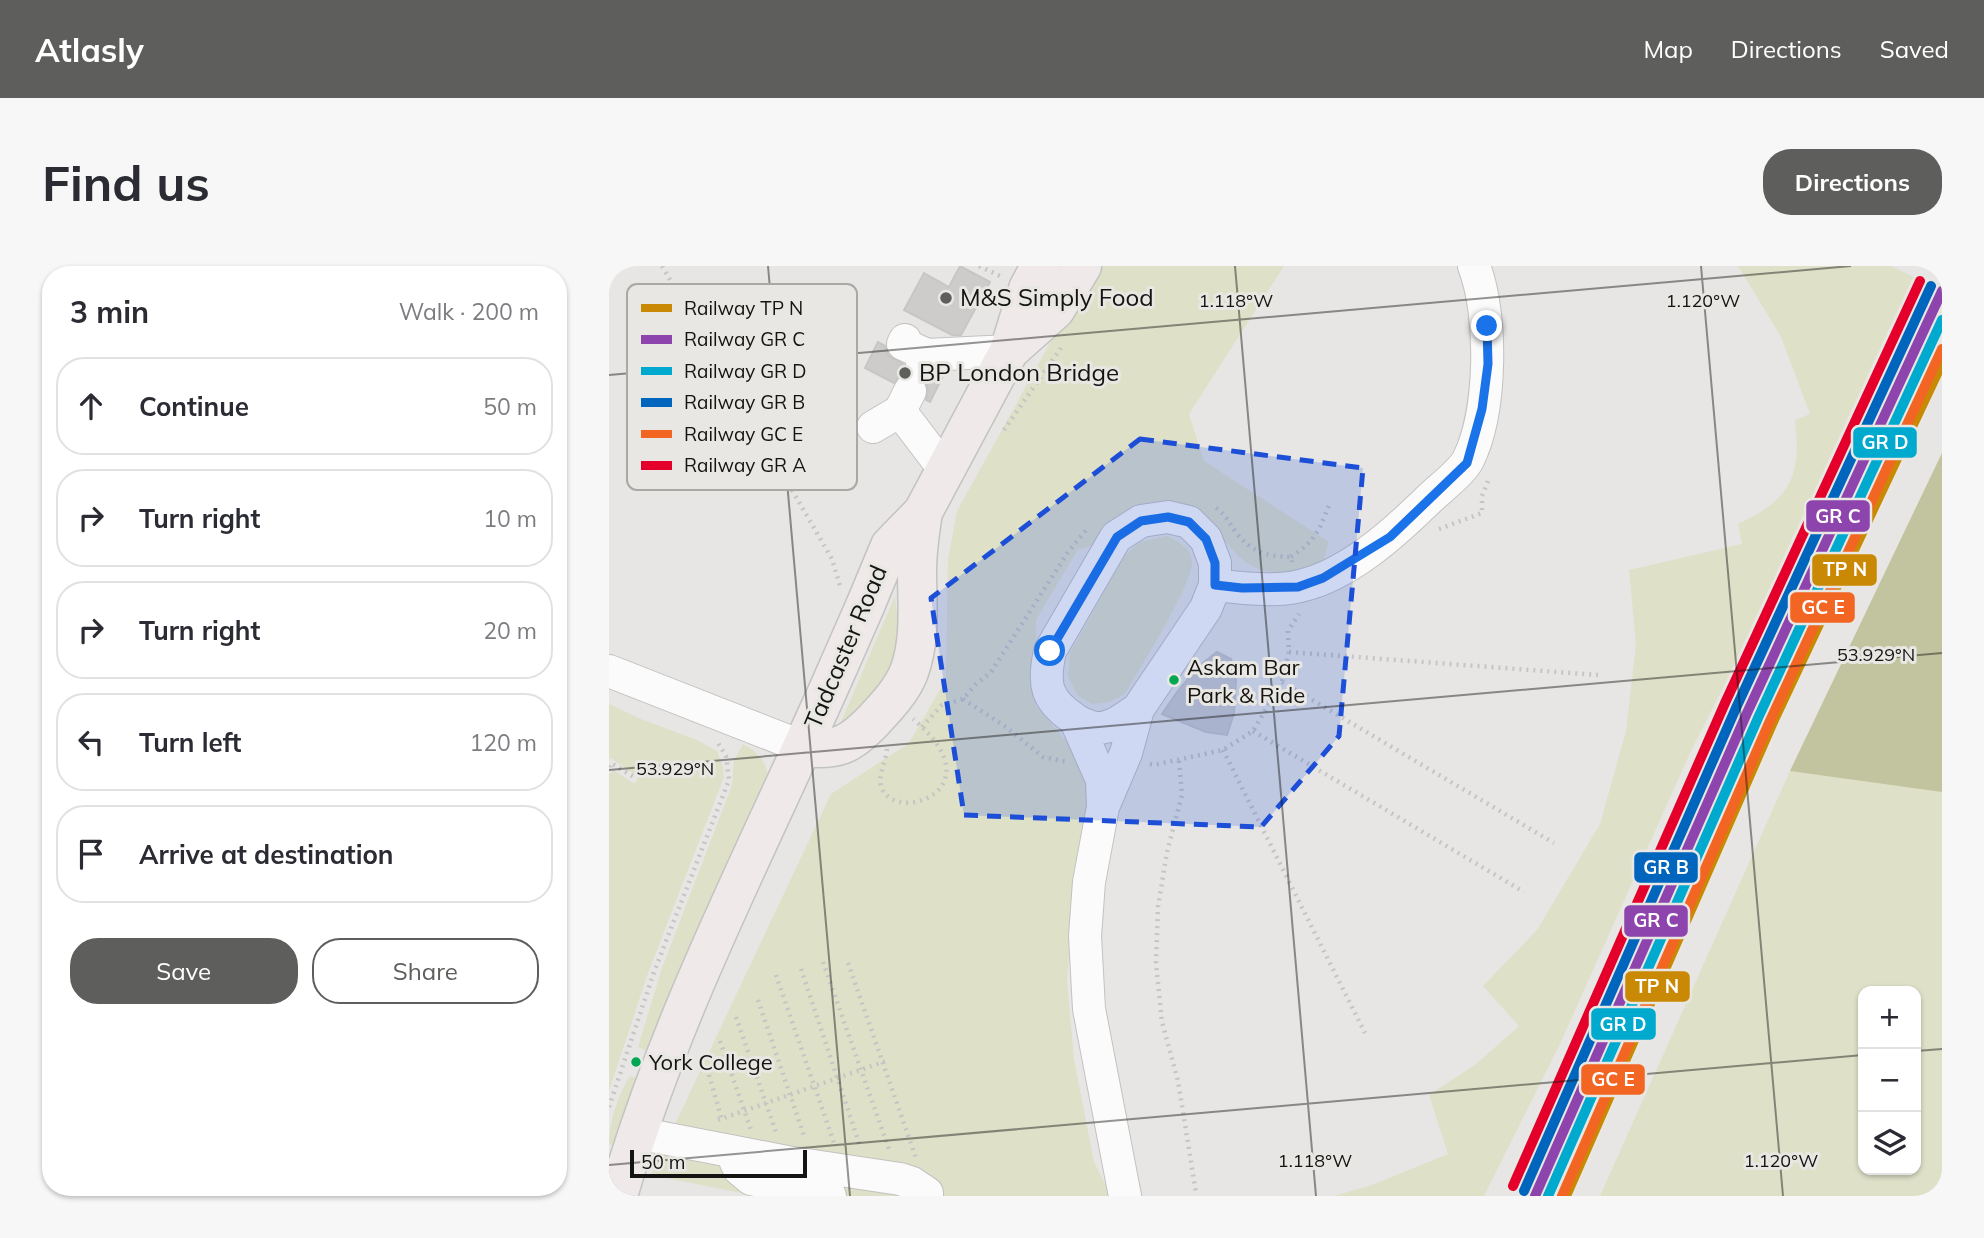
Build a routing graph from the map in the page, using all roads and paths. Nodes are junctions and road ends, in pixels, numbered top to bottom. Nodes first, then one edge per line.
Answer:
1 (662, 266) edge
2 (1040, 266) edge
3 (1082, 266) edge
4 (1474, 266) edge
5 (672, 284) edge
6 (1062, 346) dead end
7 (1009, 351) junction
8 (913, 373) junction
9 (873, 427) dead end
10 (999, 438) dead end
11 (944, 469) junction
12 (792, 490) edge
13 (1329, 505) dead end
14 (923, 512) junction
15 (1291, 557) dead end
16 (1215, 585) junction
17 (854, 602) junction
18 (1289, 652) dead end
19 (609, 671) edge
20 (1598, 675) dead end
21 (1282, 682) dead end
22 (1138, 709) junction
23 (909, 715) dead end
24 (1076, 721) junction
25 (1253, 731) dead end
26 (803, 747) junction
27 (887, 748) dead end
28 (1223, 750) dead end
29 (726, 756) dead end
30 (1179, 761) dead end
31 (609, 766) edge
32 (634, 777) dead end
33 (1103, 807) junction
34 (1554, 843) dead end
35 (1524, 892) dead end
36 (823, 962) dead end
37 (848, 963) dead end
38 (801, 969) dead end
39 (775, 975) dead end
40 (758, 1000) dead end
41 (736, 1017) dead end
42 (1365, 1033) dead end
43 (720, 1041) dead end
44 (886, 1061) junction
45 (860, 1070) junction
46 (709, 1075) dead end
47 (836, 1079) junction
48 (814, 1086) junction
49 (791, 1095) junction
50 (766, 1104) junction
51 (609, 1107) edge
52 (744, 1110) junction
53 (721, 1119) junction
54 (710, 1123) dead end
55 (638, 1133) junction
56 (837, 1173) edge
57 (1196, 1193) dead end
58 (618, 1196) edge
59 (1125, 1196) edge

1 - 5 path
2 - 7 main road, Tadcaster Road
3 - 7 main road, Tadcaster Road
4 - 16 street
6 - 10 path
7 - 8 street
7 - 11 main road, Tadcaster Road
8 - 9 street
8 - 11 street
11 - 14 main road, Tadcaster Road
12 - 17 path
13 - 15 path
14 - 17 main road, Tadcaster Road
14 - 26 main road, Tadcaster Road
16 - 22 street
16 - 24 street
17 - 26 main road, Tadcaster Road, bridge
18 - 20 path
19 - 26 street
21 - 34 path
22 - 24 street
22 - 33 street
23 - 27 path
24 - 33 street
25 - 35 path
26 - 55 main road
28 - 42 path
29 - 51 path
30 - 57 path
31 - 32 path
33 - 59 street
36 - 45 path
37 - 44 path
38 - 47 path
39 - 48 path
40 - 49 path
41 - 50 path
43 - 52 path
44 - 45 path
44 - 56 path
45 - 47 path
45 - 56 path
46 - 53 path
47 - 48 path
47 - 56 path
48 - 49 path
48 - 56 path
49 - 50 path
49 - 56 path
50 - 52 path
50 - 56 path
52 - 53 path
52 - 56 path
53 - 54 path
53 - 56 path
55 - 56 street
55 - 58 main road

